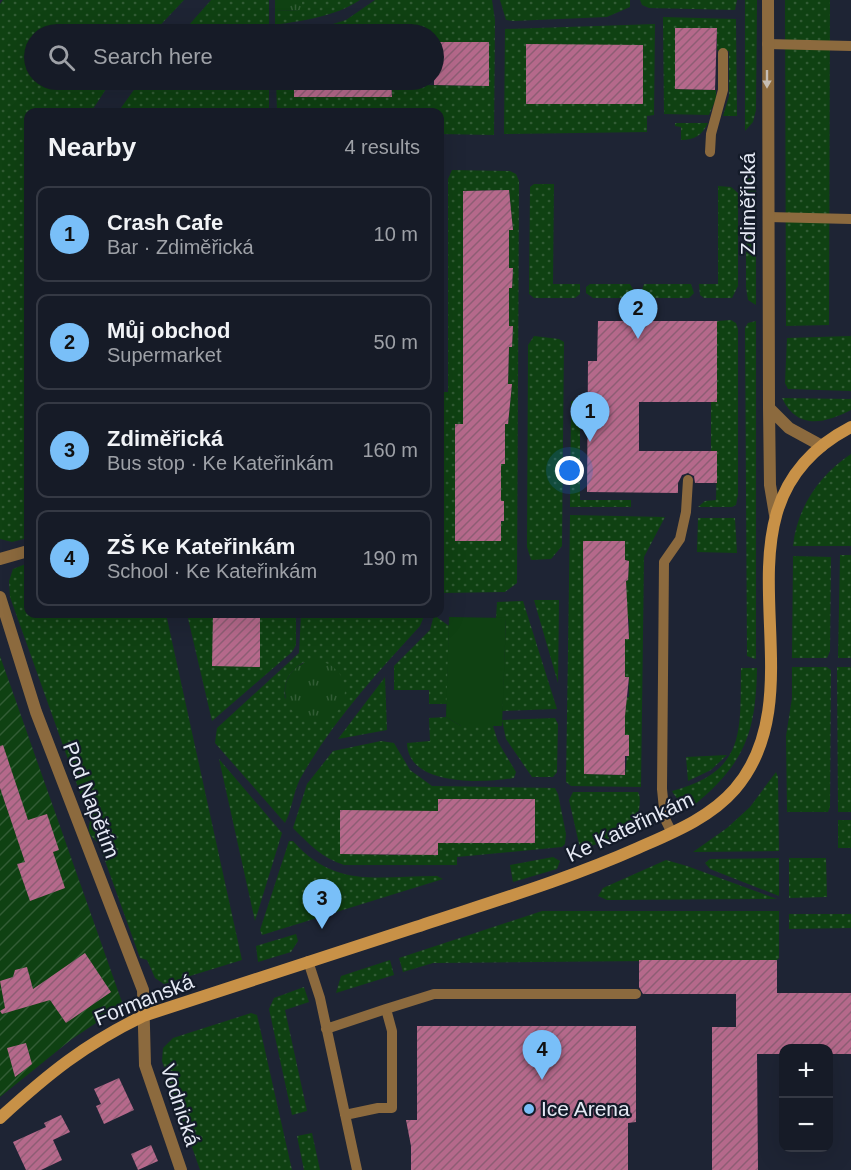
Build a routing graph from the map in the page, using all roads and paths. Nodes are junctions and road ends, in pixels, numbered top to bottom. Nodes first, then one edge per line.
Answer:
1 (768, 0) edge
2 (767, 44) junction
3 (851, 46) edge
4 (723, 53) dead end
5 (710, 152) dead end
6 (768, 217) junction
7 (851, 219) edge
8 (769, 408) junction
9 (851, 427) edge
10 (822, 446) junction
11 (687, 480) dead end
12 (775, 515) junction
13 (24, 552) edge
14 (0, 559) edge
15 (0, 597) edge
16 (672, 833) junction
17 (308, 961) junction
18 (255, 979) joint
19 (636, 994) dead end
20 (386, 1009) junction
21 (143, 1016) junction
22 (326, 1029) junction
23 (345, 1114) junction
24 (0, 1118) edge
25 (181, 1170) edge
26 (357, 1170) edge

1 - 2 street, Zdiměřická
2 - 3 lane
2 -> 6 street, Zdiměřická
4 - 5 lane
6 - 7 lane
6 - 8 street, Zdiměřická
8 - 10 street
8 - 12 street, Zdiměřická
9 - 10 street, Ke Kateřinkám
10 - 12 street, Ke Kateřinkám
11 - 16 lane
12 - 16 street, Ke Kateřinkám
13 - 14 street
15 - 21 street, Pod Napětím
16 - 17 street, Ke Kateřinkám
17 - 18 street, Ke Kateřinkám
17 - 22 lane
18 - 21 street, Formanská
19 - 20 lane
20 - 22 lane
20 - 23 lane
21 - 24 street, Formanská
21 - 25 street, Vodnická
22 - 23 lane
23 - 26 lane

